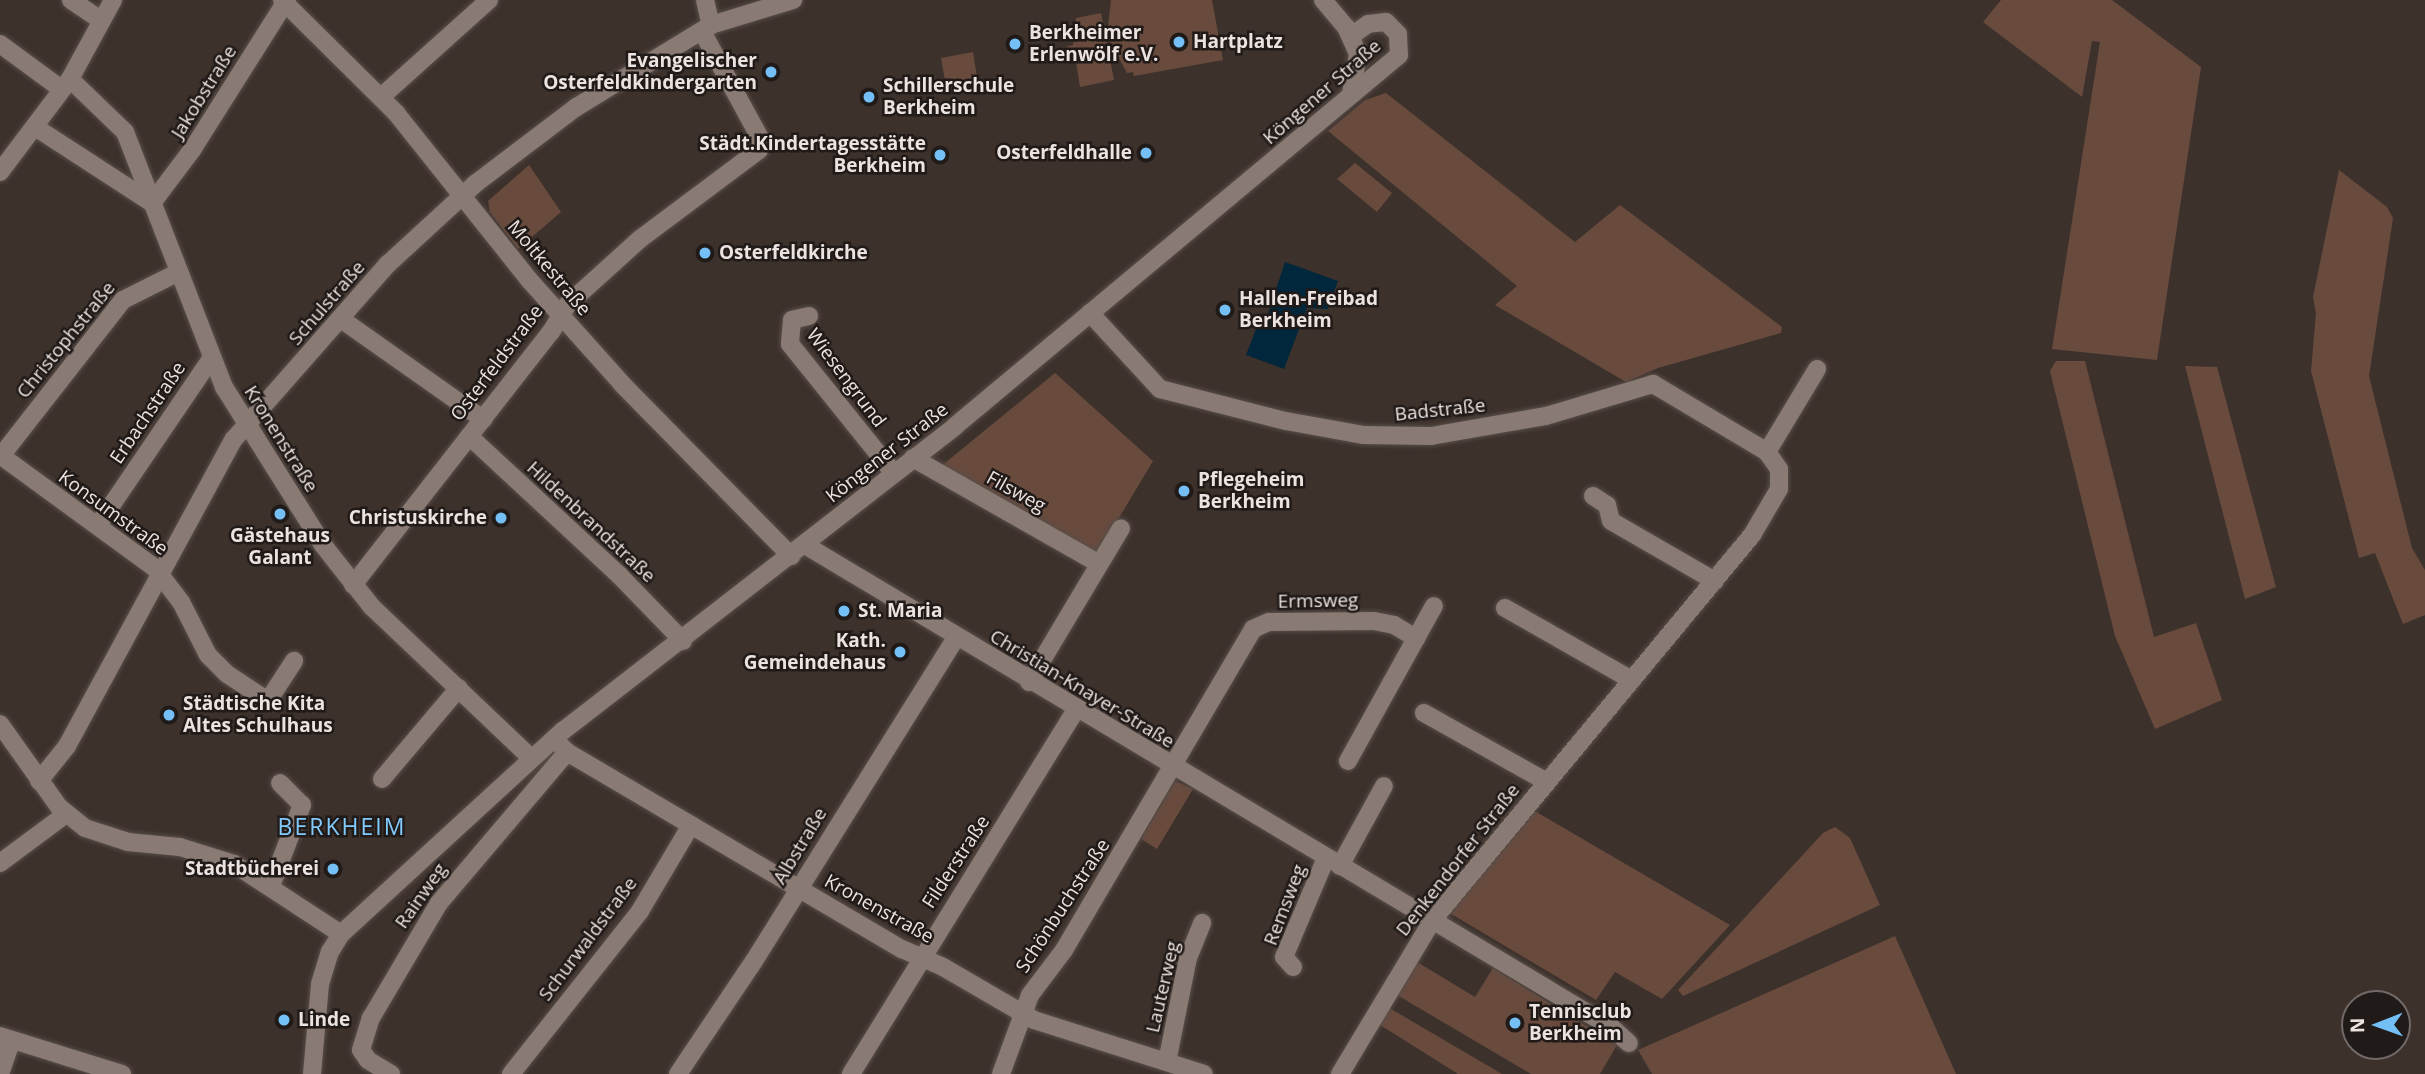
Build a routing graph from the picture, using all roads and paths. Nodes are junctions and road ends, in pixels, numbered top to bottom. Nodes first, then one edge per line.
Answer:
1 (71, 0) edge
2 (113, 0) edge
3 (489, 0) edge
4 (705, 0) edge
5 (793, 0) edge
6 (1323, 0) edge
7 (285, 1) edge
8 (102, 21) junction
9 (707, 29) junction
10 (1351, 36) junction
11 (0, 44) edge
12 (65, 84) junction
13 (1351, 92) junction
14 (381, 97) junction
15 (35, 127) junction
16 (0, 172) edge
17 (462, 195) junction
18 (152, 203) junction
19 (179, 272) junction
20 (1090, 313) junction
21 (560, 316) junction
22 (809, 316) dead end
23 (341, 320) junction
24 (211, 359) junction
25 (1817, 369) dead end
26 (483, 419) junction
27 (247, 425) junction
28 (469, 436) junction
29 (1767, 452) junction
30 (0, 455) edge
31 (913, 458) junction
32 (893, 472) junction
33 (1593, 496) dead end
34 (98, 526) junction
35 (1121, 528) dead end
36 (798, 551) junction
37 (1098, 563) junction
38 (161, 575) junction
39 (1715, 581) junction
40 (353, 585) junction
41 (1434, 606) dead end
42 (1505, 608) dead end
43 (956, 638) junction
44 (1416, 638) junction
45 (683, 641) junction
46 (293, 661) dead end
47 (1632, 680) junction
48 (1029, 682) junction
49 (458, 688) junction
50 (1076, 710) junction
51 (1424, 713) dead end
52 (0, 724) edge
53 (560, 745) junction
54 (531, 758) junction
55 (1348, 761) dead end
56 (1174, 768) junction
57 (382, 779) dead end
58 (39, 781) junction
59 (1547, 782) junction
60 (280, 783) dead end
61 (1384, 786) dead end
62 (66, 814) junction
63 (691, 825) junction
64 (1333, 862) junction
65 (0, 863) edge
66 (271, 886) junction
67 (799, 887) junction
68 (1432, 921) junction
69 (1202, 923) dead end
70 (341, 934) junction
71 (921, 957) junction
72 (1293, 967) dead end
73 (1022, 1013) junction
74 (6, 1038) edge
75 (1629, 1043) dead end
76 (1167, 1062) junction
77 (0, 1074) edge
78 (122, 1074) edge
79 (312, 1074) edge
80 (391, 1074) edge
81 (511, 1074) edge
82 (677, 1074) edge
83 (851, 1074) edge
84 (1001, 1074) edge
85 (1204, 1074) edge
86 (1340, 1074) edge

1 - 8 street
2 - 8 street
3 - 14 street
4 - 9 street
5 - 9 street, Schulstraße
6 - 10 street
7 - 14 street, Moltkestraße
7 - 18 street, Jakobstraße
8 - 12 street
9 - 17 street, Schulstraße
9 - 21 street, Osterfeldstraße
10 - 13 street
10 - 13 street, Köngener Straße
11 - 12 street, Kronenstraße
12 - 15 street
12 - 18 street, Kronenstraße
13 - 20 street, Köngener Straße
14 - 17 street, Moltkestraße
15 - 16 street
15 - 18 street
17 - 21 street, Moltkestraße
17 - 23 street, Schulstraße
18 - 19 street, Kronenstraße
19 - 24 street, Kronenstraße
19 - 30 street, Christophstraße
20 - 29 street, Badstraße
20 - 31 street, Köngener Straße
21 - 26 street, Osterfeldstraße
21 - 36 street, Moltkestraße
22 - 32 street, Wiesengrund
23 - 26 street
23 - 27 street, Schulstraße
24 - 27 street, Kronenstraße
24 - 34 street, Erbachstraße
25 - 29 street
26 - 28 street, Osterfeldstraße
27 - 38 street, Schulstraße
27 - 40 street, Kronenstraße
28 - 40 street, Osterfeldstraße
28 - 45 street, Hildenbrandstraße
29 - 39 street, Denkendorfer Straße
30 - 34 street, Konsumstraße
31 - 32 street, Köngener Straße
31 - 37 street, Filsweg
32 - 36 street, Köngener Straße
33 - 39 street
34 - 38 street, Konsumstraße
35 - 37 street
36 - 43 street, Christian-Knayer-Straße
36 - 45 street, Köngener Straße
37 - 48 street
38 - 46 street, Konsumstraße
38 - 58 street, Schulstraße
39 - 47 street, Denkendorfer Straße
40 - 49 street, Kronenstraße
41 - 44 street
42 - 47 street
43 - 48 street, Christian-Knayer-Straße
43 - 67 street, Albstraße
44 - 55 street
44 - 56 street, Ermsweg
45 - 53 street, Köngener Straße
47 - 59 street, Denkendorfer Straße
48 - 50 street, Christian-Knayer-Straße
49 - 54 street, Kronenstraße
49 - 57 street
50 - 56 street, Christian-Knayer-Straße
50 - 71 street, Filderstraße
51 - 59 street, Denkendorfer Straße
52 - 58 street
53 - 54 street, Köngener Straße
53 - 63 street, Kronenstraße
53 - 80 street, Rainweg
54 - 70 street, Köngener Straße
56 - 64 street, Christian-Knayer-Straße
56 - 73 street, Schönbuchstraße
58 - 62 street
59 - 68 street, Denkendorfer Straße
60 - 66 street
61 - 64 street
62 - 65 street
62 - 66 street
63 - 67 street, Kronenstraße
63 - 81 street, Schurwaldstraße
64 - 68 street, Christian-Knayer-Straße
64 - 72 street, Remsweg
66 - 70 street
67 - 71 street, Kronenstraße
67 - 82 street, Albstraße
68 - 75 street, Christian-Knayer-Straße
68 - 86 street, Denkendorfer Straße
69 - 76 street, Lauterweg
70 - 79 street
71 - 73 street, Kronenstraße
71 - 83 street, Filderstraße
73 - 76 street, Kronenstraße
73 - 84 street, Schönbuchstraße
74 - 77 street
74 - 78 street
76 - 85 street, Kronenstraße

